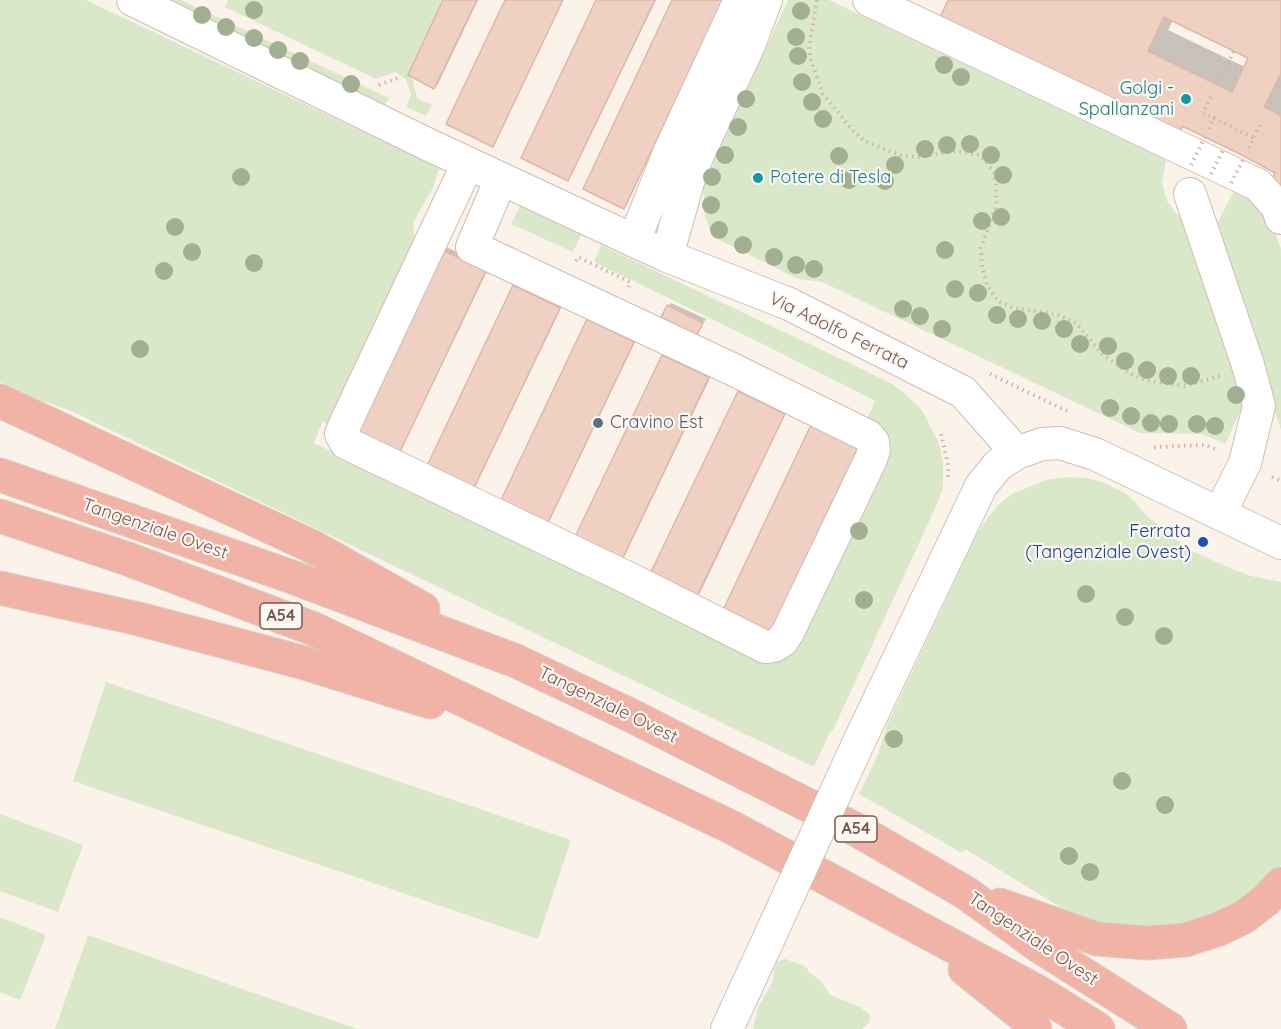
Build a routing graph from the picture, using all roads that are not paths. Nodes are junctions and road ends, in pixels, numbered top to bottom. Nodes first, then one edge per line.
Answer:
1 (133, 0) edge
2 (740, 0) edge
3 (766, 0) edge
4 (869, 0) edge
5 (928, 12) edge
6 (468, 163) junction
7 (1198, 178) road end
8 (501, 179) junction
9 (1281, 218) edge
10 (437, 230) junction
11 (634, 241) junction
12 (472, 247) junction
13 (667, 256) junction
14 (0, 401) edge
15 (1017, 453) junction
16 (0, 475) edge
17 (1220, 513) junction
18 (0, 516) edge
19 (1281, 543) edge
20 (0, 588) edge
21 (516, 661) junction
22 (552, 741) junction
23 (1281, 884) edge
24 (966, 893) junction
25 (905, 921) junction
26 (727, 1029) edge
27 (1035, 1029) edge
28 (1098, 1029) edge
29 (1170, 1029) edge

1 - 6 street, Via Adolfo Ferrata
2 - 11 street
3 - 13 street
4 - 5 street
5 - 9 street
6 - 8 street, Via Adolfo Ferrata
6 - 10 street
7 - 17 street
8 - 11 street, Via Adolfo Ferrata
8 - 12 street
10 - 12 street
10 - 12 street
11 - 13 street, Via Adolfo Ferrata
13 - 15 street, Via Adolfo Ferrata
14 - 21 highway
15 - 17 street
15 - 26 street, bridge
16 - 21 highway, Tangenziale Ovest / A54
17 - 19 street
18 - 22 highway, Tangenziale Ovest / A54
20 - 22 highway
21 - 24 highway, Tangenziale Ovest / A54
22 - 25 highway, Tangenziale Ovest / A54
23 - 24 highway
24 - 29 highway, Tangenziale Ovest / A54
25 - 27 highway
25 - 28 highway, Tangenziale Ovest / A54

